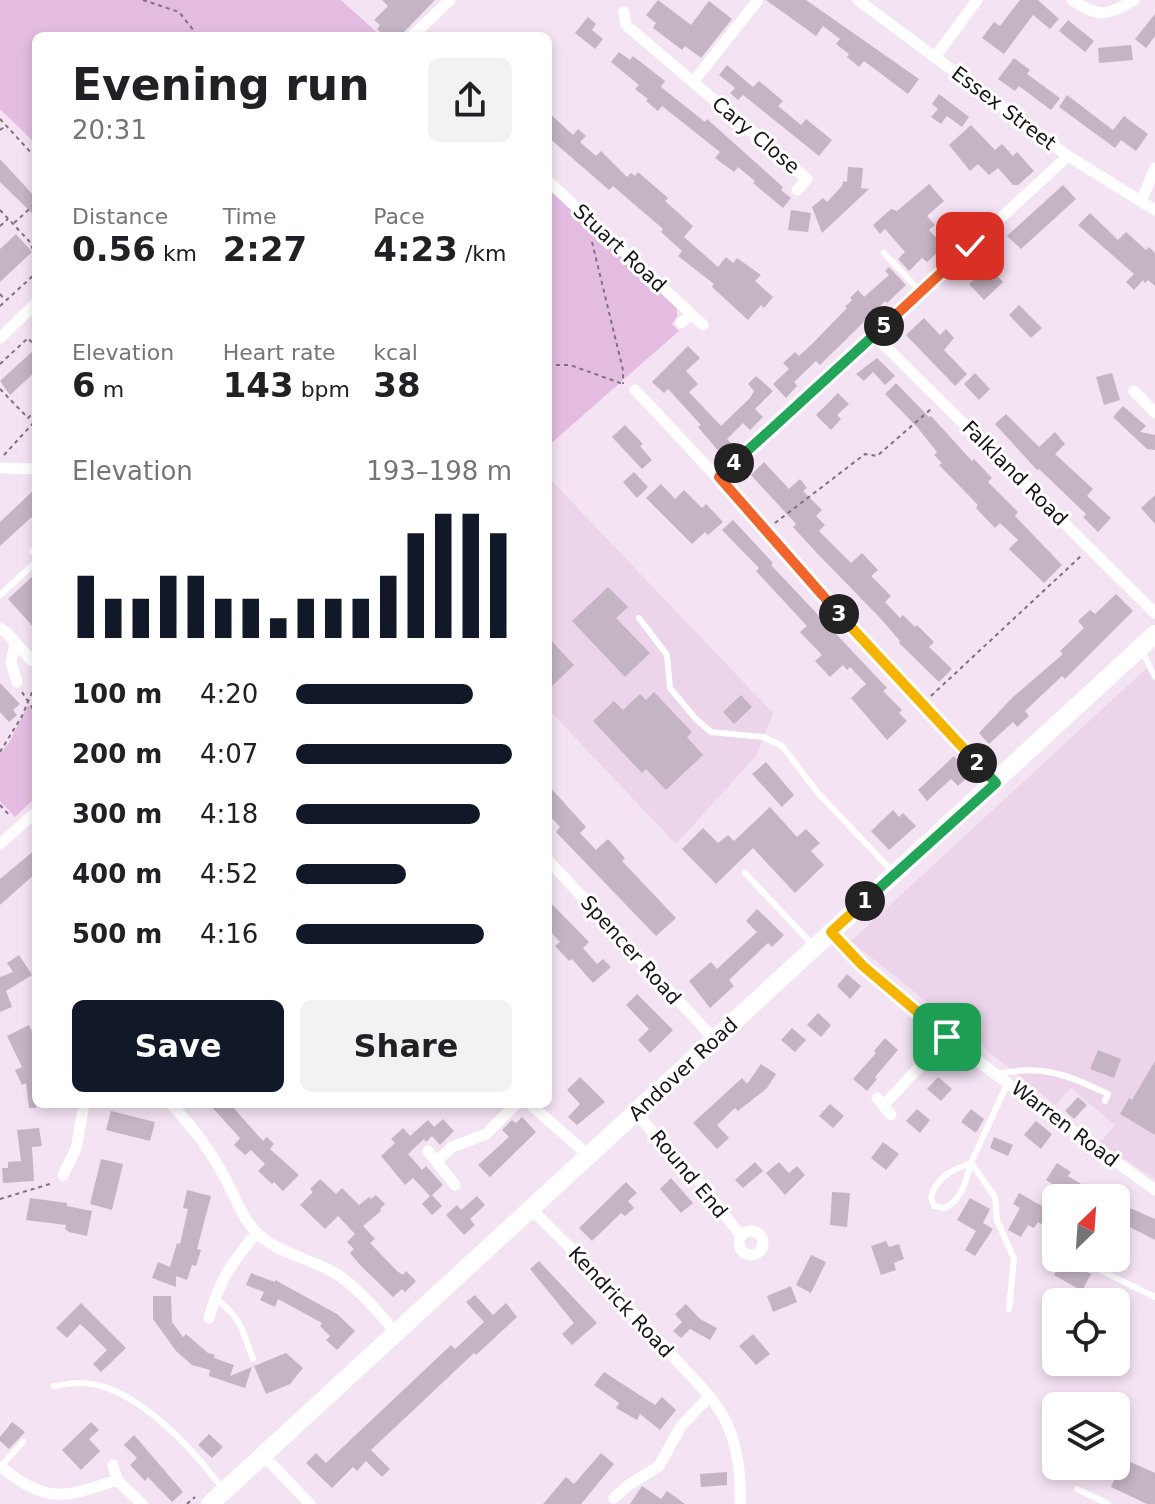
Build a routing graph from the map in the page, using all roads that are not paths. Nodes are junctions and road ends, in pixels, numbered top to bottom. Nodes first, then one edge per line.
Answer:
1 (450, 0) edge
2 (758, 0) edge
3 (858, 0) edge
4 (977, 0) edge
5 (1072, 0) edge
6 (1134, 0) edge
7 (624, 12) dead end
8 (416, 32) edge
9 (935, 57) junction
10 (693, 82) junction
11 (1068, 156) junction
12 (1155, 168) edge
13 (552, 185) edge
14 (797, 190) dead end
15 (1141, 202) junction
16 (1155, 210) edge
17 (884, 253) dead end
18 (922, 292) junction
19 (32, 307) edge
20 (691, 314) junction
21 (681, 323) dead end
22 (703, 325) dead end
23 (874, 335) junction
24 (0, 338) edge
25 (635, 390) road end
26 (1134, 391) dead end
27 (1150, 398) edge
28 (1155, 413) edge
29 (0, 468) edge
30 (32, 469) edge
31 (719, 477) junction
32 (32, 566) edge
33 (0, 595) edge
34 (1155, 613) edge
35 (639, 618) dead end
36 (0, 628) edge
37 (1155, 634) edge
38 (15, 644) junction
39 (1140, 648) junction
40 (32, 660) edge
41 (1155, 677) edge
42 (17, 682) dead end
43 (996, 783) junction
44 (32, 816) edge
45 (0, 844) edge
46 (552, 864) edge
47 (745, 873) dead end
48 (895, 874) junction
49 (831, 932) junction
50 (815, 947) junction
51 (947, 1037) junction
52 (715, 1040) junction
53 (1003, 1078) junction
54 (1105, 1101) dead end
55 (884, 1106) dead end
56 (83, 1108) edge
57 (174, 1108) edge
58 (512, 1108) edge
59 (535, 1108) edge
60 (636, 1112) junction
61 (428, 1151) dead end
62 (589, 1156) junction
63 (438, 1160) junction
64 (971, 1163) junction
65 (63, 1175) road end
66 (455, 1185) dead end
67 (1155, 1190) edge
68 (531, 1209) junction
69 (257, 1233) junction
70 (741, 1236) dead end
71 (1104, 1272) edge
72 (1155, 1297) edge
73 (214, 1298) junction
74 (1009, 1309) dead end
75 (209, 1318) dead end
76 (396, 1333) junction
77 (253, 1359) dead end
78 (54, 1386) dead end
79 (709, 1397) junction
80 (23, 1442) dead end
81 (263, 1455) junction
82 (113, 1465) dead end
83 (0, 1467) edge
84 (117, 1480) junction
85 (1077, 1489) dead end
86 (225, 1491) junction
87 (614, 1498) dead end
88 (142, 1504) edge
89 (210, 1504) edge
90 (310, 1504) edge
91 (740, 1504) edge
92 (1108, 1504) edge

1 - 8 street
2 - 10 street, Cary Close
3 - 9 street, Essex Street
4 - 9 street
5 - 6 street
7 - 10 street, Cary Close
9 - 11 street, Essex Street
10 - 14 street, Cary Close
11 - 15 street, Essex Street
11 - 18 street
12 - 15 street
13 - 20 street, Stuart Road
15 - 16 street, Essex Street
17 - 18 lane
18 - 23 street
19 - 24 street
20 - 21 street
20 - 22 street, Stuart Road
23 - 31 street
23 - 34 street, Falkland Road
25 - 31 street
26 - 27 street
27 - 28 street
29 - 30 street
31 - 43 street
32 - 33 lane
35 - 48 lane
36 - 38 street
37 - 39 main road, Andover Road
38 - 40 street
38 - 42 street
39 - 41 lane
39 - 43 main road, Andover Road
43 - 48 main road, Andover Road
44 - 45 street
46 - 52 street, Spencer Road
47 - 50 lane
48 - 49 main road, Andover Road
49 - 50 main road, Andover Road
49 - 51 street, Warren Road
50 - 52 main road, Andover Road
51 - 53 street, Warren Road
51 - 55 street
52 - 60 main road, Andover Road
53 - 54 lane
53 - 64 lane
53 - 67 street, Warren Road
56 - 65 street
57 - 69 street
58 - 63 street
59 - 62 street
60 - 62 main road, Andover Road
60 - 70 street, Round End
61 - 63 street
62 - 68 main road, Andover Road
63 - 66 street
64 - 64 lane
64 - 74 lane
68 - 76 main road, Andover Road
68 - 79 street, Kendrick Road
69 - 73 street
69 - 76 street
71 - 72 lane
73 - 75 street
73 - 77 lane
76 - 81 main road, Andover Road
78 - 86 lane
79 - 87 street
79 - 91 street, Kendrick Road
80 - 83 lane
81 - 86 main road, Andover Road
81 - 90 street
82 - 84 street
83 - 84 street
84 - 88 street
85 - 92 lane
86 - 89 main road, Andover Road

